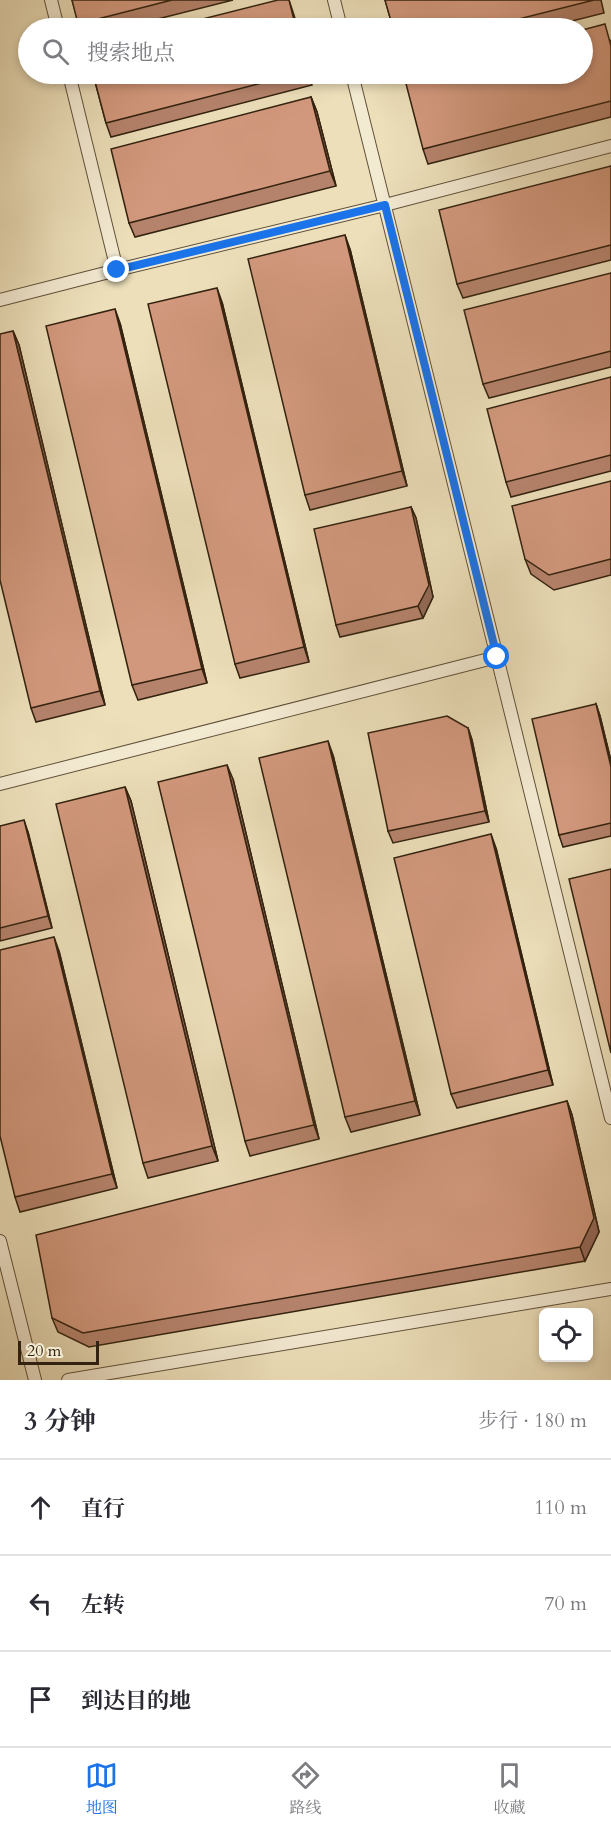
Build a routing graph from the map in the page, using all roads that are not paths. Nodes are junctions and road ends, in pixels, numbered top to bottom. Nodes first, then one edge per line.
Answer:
1 (51, 0) edge
2 (334, 0) edge
3 (56, 18) edge
4 (338, 18) edge
5 (71, 84) edge
6 (355, 84) edge
7 (611, 146) edge
8 (385, 205) junction
9 (117, 270) junction
10 (0, 300) edge
11 (497, 657) junction
12 (0, 783) edge
13 (611, 1118) edge
14 (0, 1241) edge
15 (611, 1289) edge
16 (35, 1380) edge
17 (68, 1380) edge

1 - 3 lane
2 - 4 lane
5 - 9 lane
6 - 8 lane
7 - 8 lane
8 - 9 lane
8 - 11 lane
9 - 10 lane
11 - 12 lane
11 - 13 lane
14 - 16 lane
15 - 17 lane

